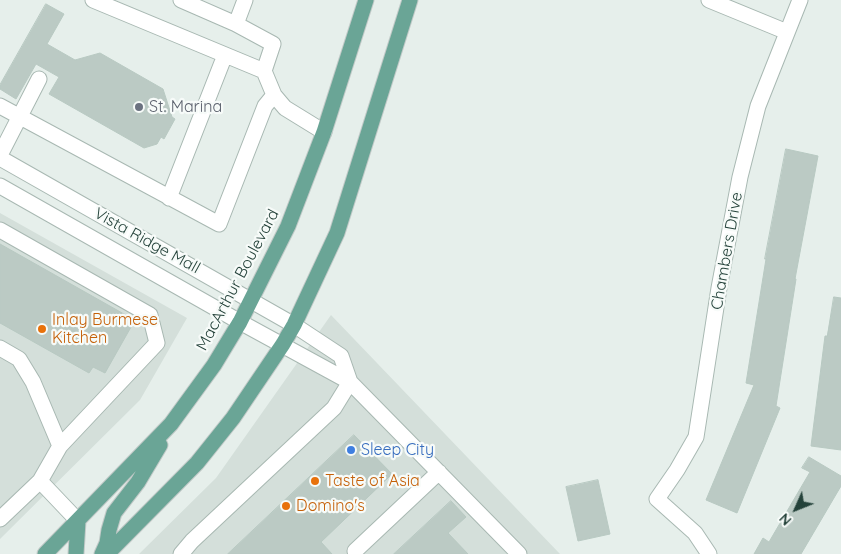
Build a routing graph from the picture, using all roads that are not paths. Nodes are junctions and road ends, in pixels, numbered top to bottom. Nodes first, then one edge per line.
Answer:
1 (94, 0) edge
2 (245, 0) edge
3 (366, 0) edge
4 (410, 0) edge
5 (709, 0) edge
6 (800, 0) edge
7 (184, 1) edge
8 (236, 24) junction
9 (787, 32) junction
10 (225, 55) junction
11 (264, 72) junction
12 (38, 79) dead end
13 (274, 95) junction
14 (0, 106) edge
15 (19, 118) junction
16 (324, 132) junction
17 (0, 157) edge
18 (0, 186) edge
19 (169, 198) junction
20 (0, 230) edge
21 (251, 300) junction
22 (240, 322) junction
23 (294, 325) junction
24 (283, 344) junction
25 (0, 348) edge
26 (350, 382) junction
27 (172, 424) junction
28 (60, 446) junction
29 (439, 472) junction
30 (40, 480) junction
31 (0, 519) edge
32 (78, 521) junction
33 (355, 551) dead end
34 (45, 554) edge
35 (76, 554) edge
36 (102, 554) edge
37 (107, 554) edge
38 (181, 554) edge
39 (519, 554) edge
40 (709, 554) edge

1 - 10 street
2 - 8 street
3 - 16 main road, MacArthur Boulevard
4 - 23 main road
5 - 9 street
6 - 9 street, Chambers Drive
7 - 8 street
8 - 11 street
9 - 40 street, Chambers Drive
10 - 11 street
10 - 19 street
11 - 13 street
12 - 15 street
13 - 16 street
13 - 19 street
14 - 15 street
15 - 17 street
15 - 19 street
16 - 21 main road, MacArthur Boulevard
17 - 21 street, Vista Ridge Mall
18 - 22 street, Vista Ridge Mall
20 - 28 street
21 - 22 main road, MacArthur Boulevard
21 - 23 street, Vista Ridge Mall
22 - 24 street, Vista Ridge Mall
22 - 27 main road, MacArthur Boulevard
23 - 24 main road
23 - 26 street, Vista Ridge Mall
24 - 26 street, Vista Ridge Mall
24 - 37 main road
25 - 28 street
26 - 29 street
26 - 38 street
27 - 32 main road, MacArthur Boulevard
27 - 36 main road
28 - 30 street
29 - 33 street
29 - 39 street
30 - 31 street
30 - 32 street
32 - 34 main road, MacArthur Boulevard
32 - 35 main road

